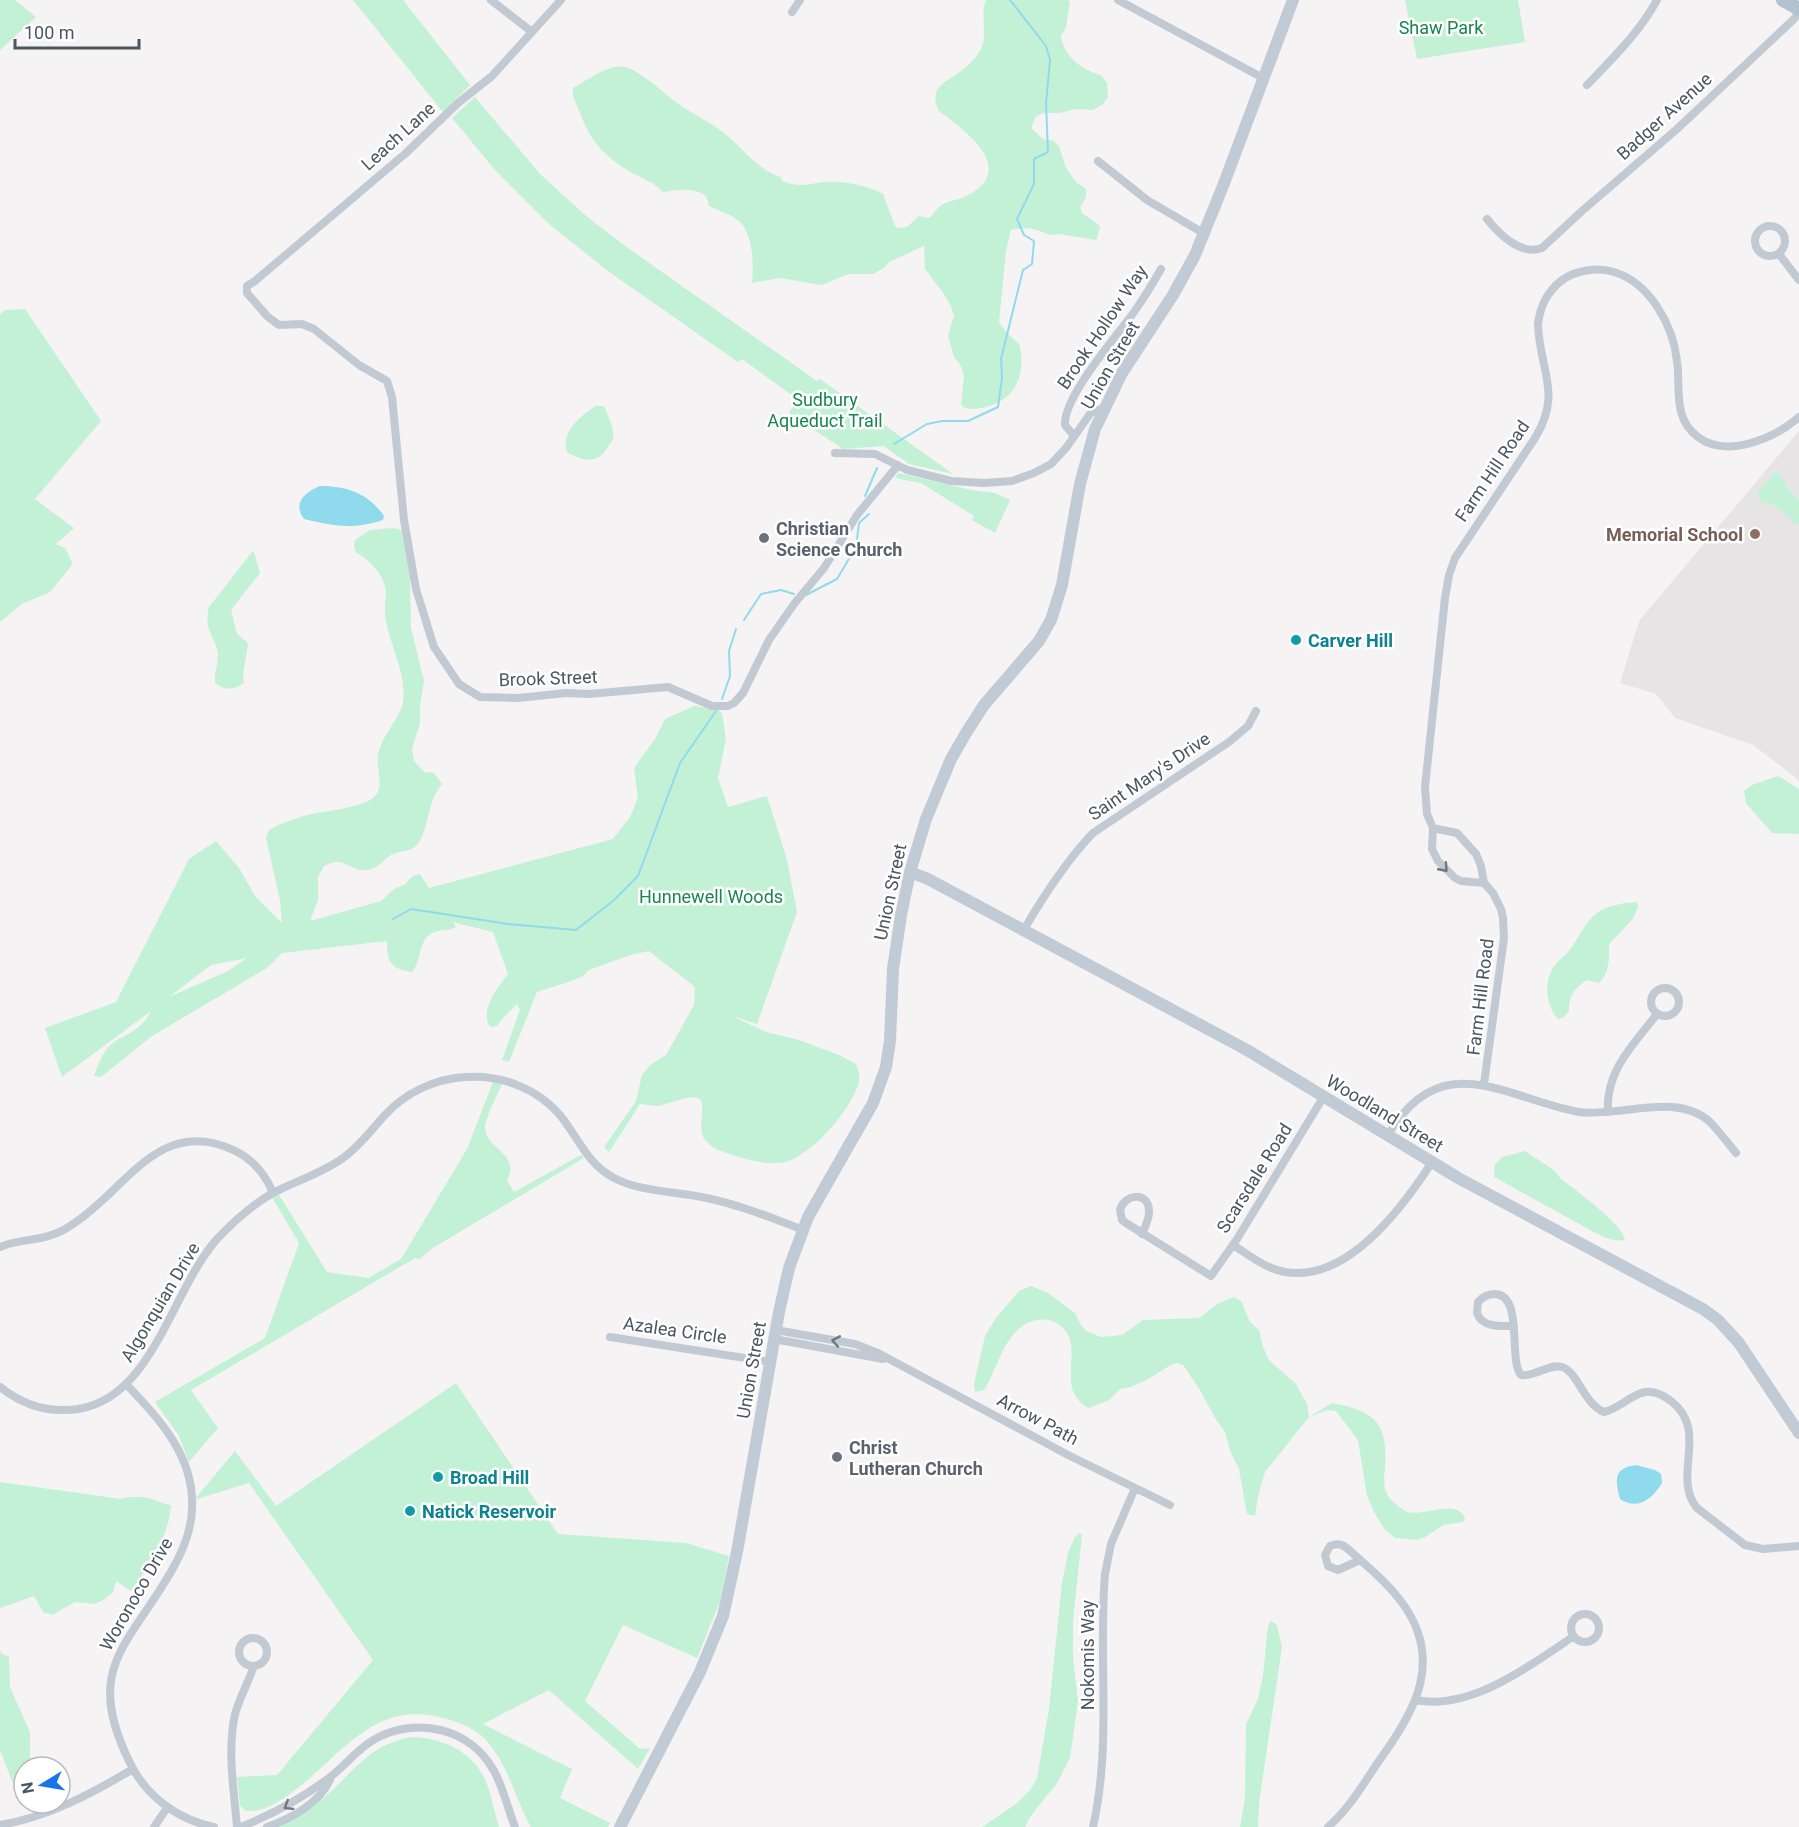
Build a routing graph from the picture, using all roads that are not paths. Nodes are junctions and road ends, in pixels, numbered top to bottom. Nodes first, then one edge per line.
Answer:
1 (491, 0) edge
2 (561, 0) edge
3 (800, 0) edge
4 (1118, 0) edge
5 (1293, 0) edge
6 (1657, 0) edge
7 (1783, 0) edge
8 (1799, 10) edge
9 (792, 12) dead end
10 (532, 32) junction
11 (1263, 78) junction
12 (1587, 85) dead end
13 (1098, 161) dead end
14 (1487, 219) dead end
15 (1205, 234) junction
16 (1779, 254) dead end
17 (1161, 268) dead end
18 (1799, 280) edge
19 (247, 286) joint
20 (1103, 409) junction
21 (1799, 417) edge
22 (1074, 436) junction
23 (835, 453) dead end
24 (898, 465) junction
25 (1256, 711) dead end
26 (1433, 828) junction
27 (910, 872) junction
28 (1484, 883) junction
29 (1023, 931) junction
30 (1657, 1014) dead end
31 (1484, 1084) junction
32 (1324, 1096) junction
33 (1608, 1112) junction
34 (1388, 1135) junction
35 (1736, 1153) dead end
36 (1432, 1162) junction
37 (273, 1194) junction
38 (802, 1230) junction
39 (1142, 1234) junction
40 (1233, 1245) junction
41 (0, 1247) edge
42 (1514, 1326) junction
43 (775, 1334) junction
44 (610, 1337) dead end
45 (770, 1362) junction
46 (127, 1385) junction
47 (0, 1387) edge
48 (1799, 1433) edge
49 (1135, 1488) junction
50 (1170, 1505) dead end
51 (1799, 1546) edge
52 (1360, 1560) dead end
53 (1574, 1636) dead end
54 (254, 1666) dead end
55 (1416, 1700) junction
56 (132, 1769) junction
57 (331, 1777) junction
58 (167, 1808) junction
59 (0, 1825) edge
60 (515, 1826) edge
61 (154, 1827) edge
62 (214, 1827) edge
63 (239, 1827) edge
64 (267, 1827) edge
65 (620, 1827) edge
66 (1093, 1827) edge
67 (1328, 1827) edge

1 - 10 street
2 - 10 street, Leach Lane
3 - 9 street
4 - 11 street
5 - 11 street, Union Street
6 - 12 street
7 - 8 main road
8 - 14 street, Badger Avenue
10 - 19 street, Leach Lane
11 - 15 street, Union Street
13 - 15 street
15 - 20 street, Union Street
16 - 18 street
17 - 22 street, Brook Hollow Way
19 - 24 street, Brook Street
20 - 22 street
20 - 27 street, Union Street
21 - 26 street, Farm Hill Road
22 - 24 street
23 - 24 street
25 - 29 street, Saint Mary's Drive
26 - 28 street, Farm Hill Road
26 -> 28 street, Farm Hill Road
27 - 29 street, Woodland Street
27 - 38 street, Union Street
28 - 31 street, Farm Hill Road
29 - 32 street, Woodland Street
30 - 33 street
31 - 33 street
31 - 34 street
32 - 34 street, Woodland Street
32 - 40 street, Scarsdale Road
33 - 35 street
34 - 36 street, Woodland Street
36 - 40 street
36 - 48 street, Woodland Street
37 - 38 street, Algonquian Drive
37 - 41 street
37 - 46 street, Algonquian Drive
38 - 43 street, Union Street
39 - 39 street
39 - 40 street, Scarsdale Road
42 - 42 street
42 - 51 street
43 - 45 street, Union Street
43 - 49 street, Arrow Path
44 - 45 street, Azalea Circle
45 - 65 street, Union Street
46 - 47 street, Algonquian Drive
46 - 56 street, Woronoco Drive
49 - 50 street, Arrow Path
49 - 66 street, Nokomis Way
52 - 55 street
53 - 55 street
54 - 63 street
55 - 67 street
56 - 58 street, Woronoco Drive
56 - 59 street
57 - 60 street
57 -> 63 street
57 - 64 street
58 - 61 street
58 - 62 street, Woronoco Drive

